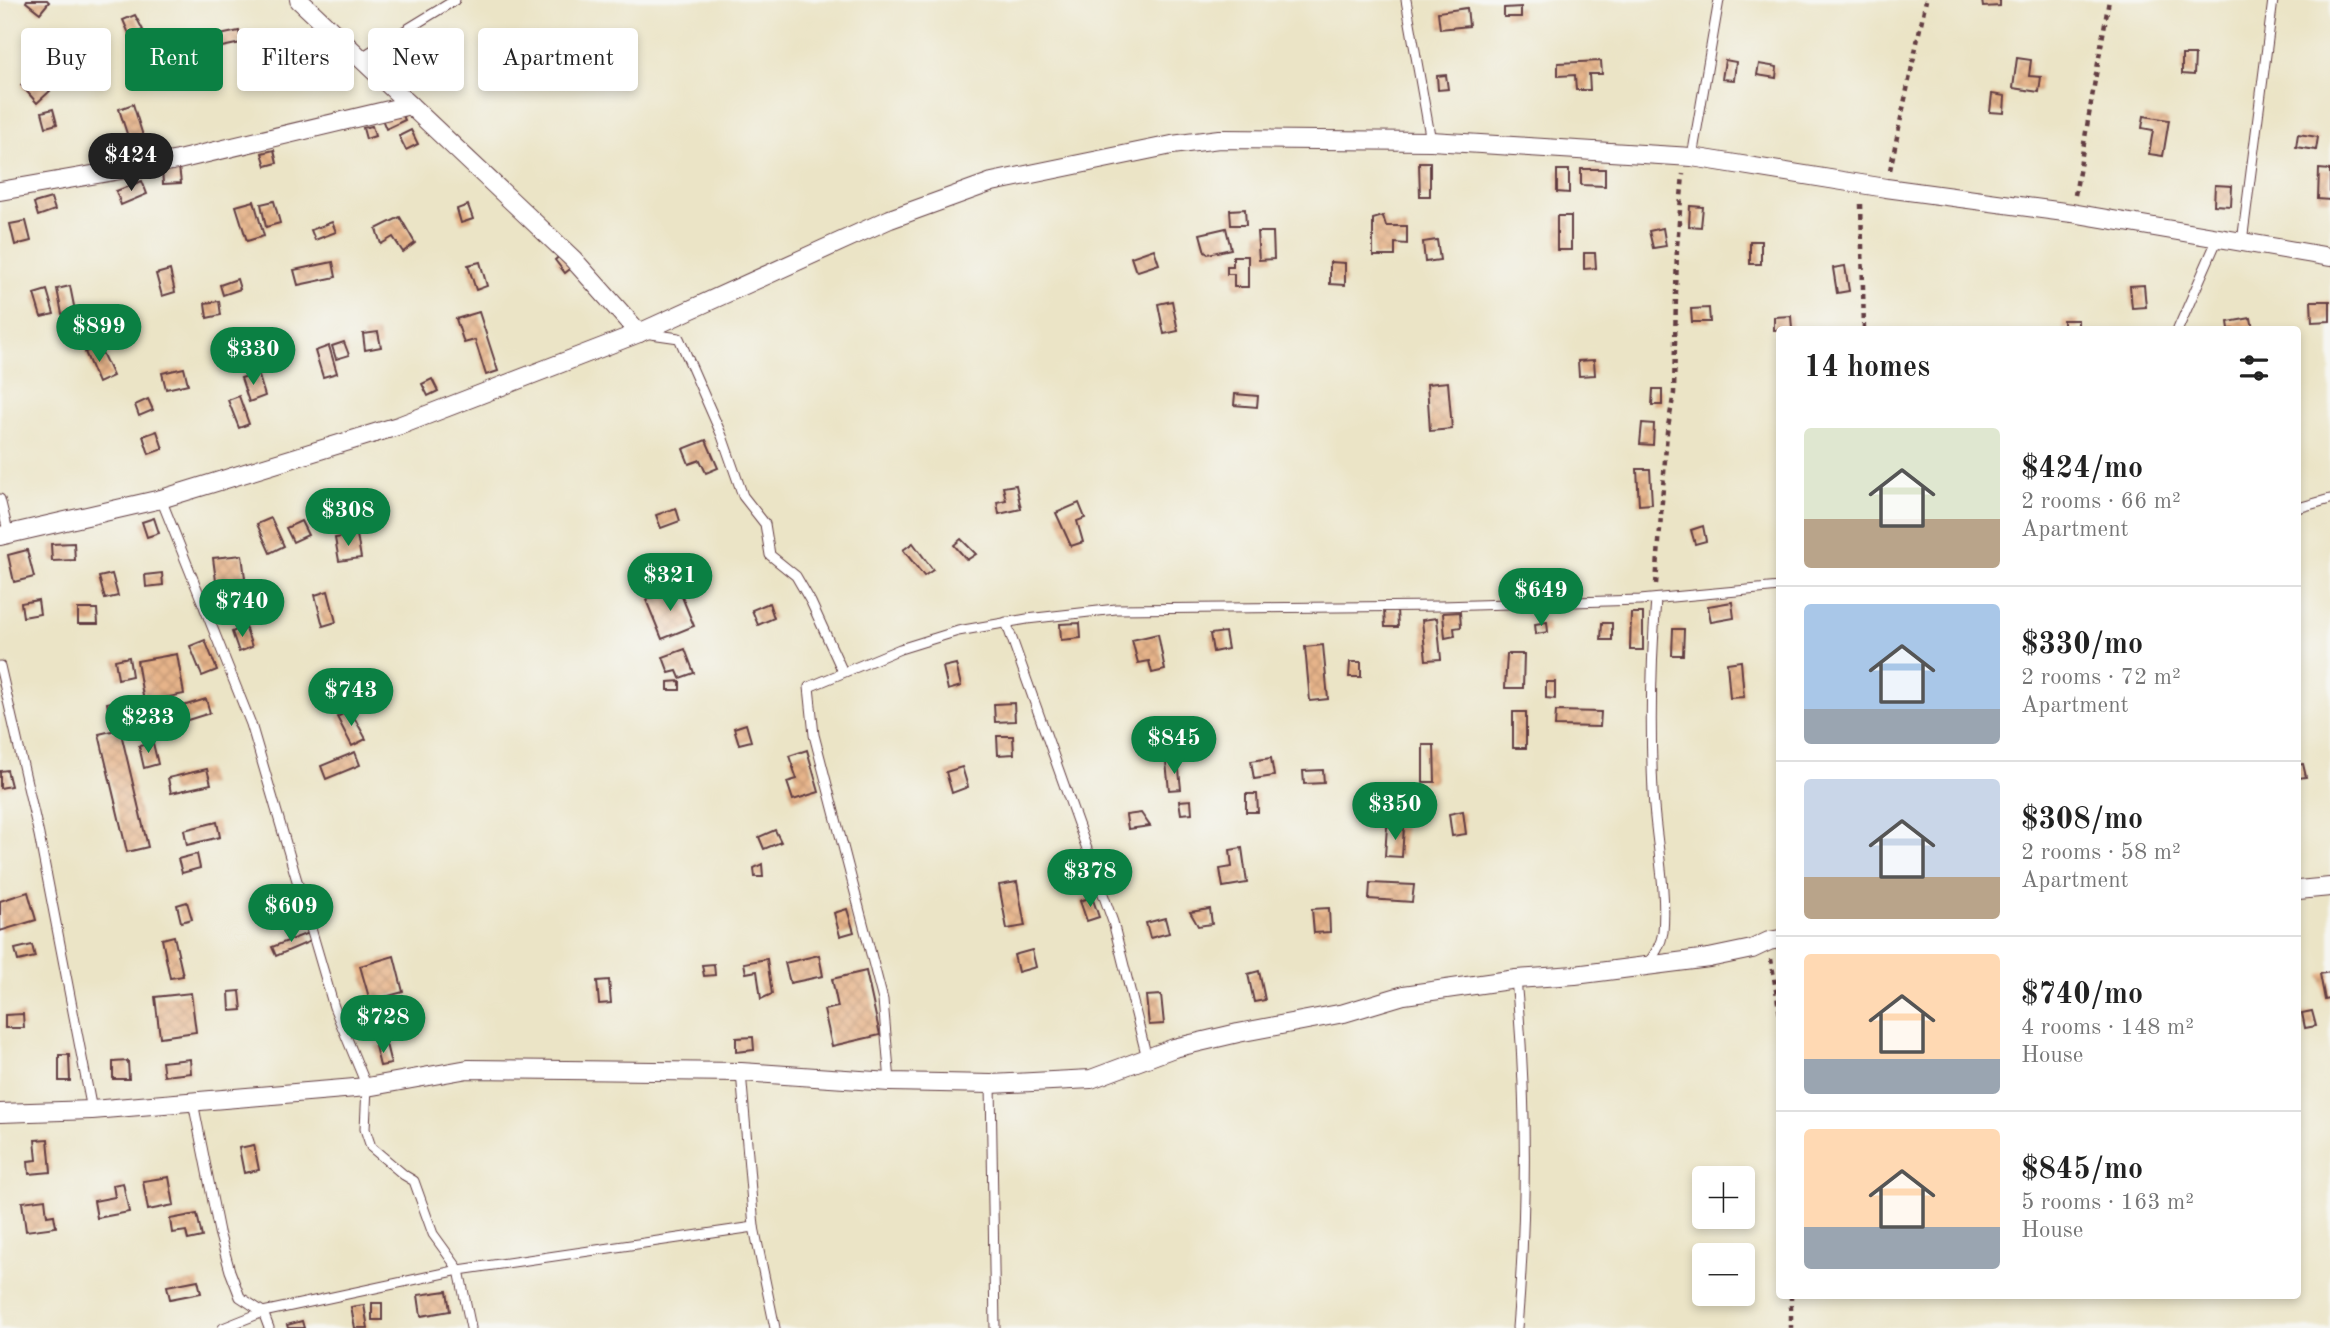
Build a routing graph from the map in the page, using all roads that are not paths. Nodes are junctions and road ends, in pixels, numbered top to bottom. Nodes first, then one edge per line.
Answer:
1 (299, 0) edge
2 (455, 0) edge
3 (1406, 0) edge
4 (1718, 0) edge
5 (2273, 0) edge
6 (360, 58) junction
7 (410, 105) junction
8 (1431, 141) junction
9 (1689, 157) junction
10 (0, 191) edge
11 (2218, 238) junction
12 (2242, 242) junction
13 (2330, 257) edge
14 (2179, 326) edge
15 (639, 333) junction
16 (0, 499) edge
17 (161, 499) junction
18 (2330, 499) edge
19 (2301, 507) edge
20 (4, 535) edge
21 (1776, 587) edge
22 (1656, 599) junction
23 (1006, 622) junction
24 (0, 666) edge
25 (843, 672) junction
26 (2330, 887) edge
27 (2301, 890) edge
28 (1774, 940) edge
29 (1646, 966) junction
30 (1516, 979) junction
31 (1147, 1058) junction
32 (741, 1072) junction
33 (890, 1082) junction
34 (991, 1084) junction
35 (367, 1087) junction
36 (193, 1102) junction
37 (92, 1110) junction
38 (0, 1113) edge
39 (754, 1227) junction
40 (459, 1270) junction
41 (263, 1312) junction
42 (223, 1328) edge
43 (269, 1328) edge
44 (471, 1328) edge
45 (775, 1328) edge
46 (995, 1328) edge
47 (1517, 1328) edge

1 - 6 street
2 - 6 lane
3 - 8 lane
4 - 9 lane
5 - 12 lane
6 - 7 street
7 - 10 street
7 - 15 street
8 - 9 street
8 - 15 street
9 - 11 street
11 - 12 street
11 - 14 lane
12 - 13 street
15 - 17 street
15 - 25 lane
16 - 20 lane
17 - 20 street
17 - 35 lane
18 - 19 lane
21 - 22 lane
22 - 23 lane
22 - 29 lane
23 - 25 lane
23 - 31 lane
24 - 37 lane
25 - 33 lane
26 - 27 street
28 - 29 street
29 - 30 street
30 - 31 street
30 - 47 lane
31 - 34 street
32 - 33 street
32 - 35 street
32 - 39 lane
33 - 34 street
34 - 46 lane
35 - 36 street
35 - 40 lane
36 - 37 street
36 - 41 lane
37 - 38 street
39 - 40 lane
39 - 45 lane
40 - 41 lane
40 - 44 lane
41 - 42 lane
41 - 43 lane

